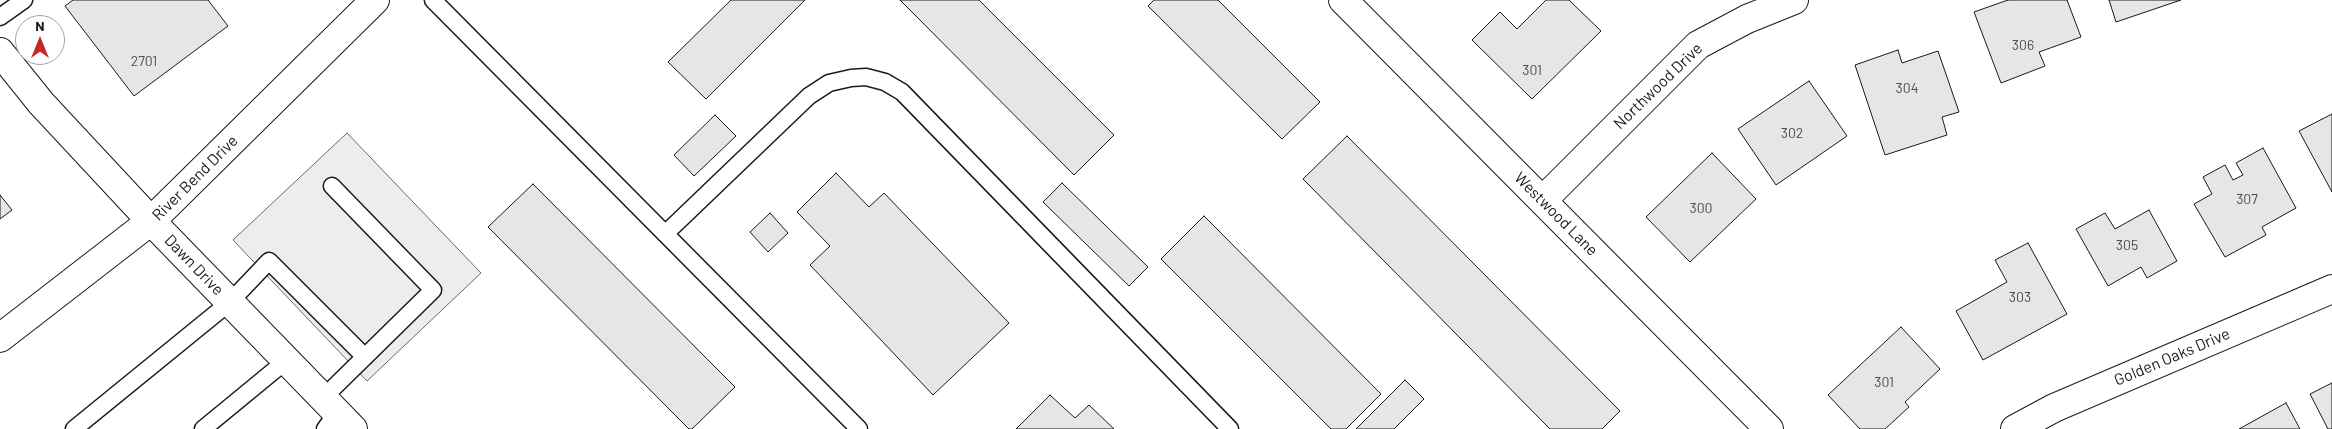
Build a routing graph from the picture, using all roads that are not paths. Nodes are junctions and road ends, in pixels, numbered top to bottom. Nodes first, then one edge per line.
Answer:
1 (24, 0) edge
2 (375, 0) edge
3 (433, 0) edge
4 (1343, 0) edge
5 (1794, 0) edge
6 (0, 17) edge
7 (0, 52) edge
8 (332, 186) dead end
9 (1543, 200) junction
10 (151, 221) junction
11 (666, 234) junction
12 (2332, 289) edge
13 (230, 302) junction
14 (0, 338) edge
15 (365, 357) junction
16 (287, 360) junction
17 (335, 417) edge
18 (74, 429) edge
19 (203, 429) edge
20 (859, 429) edge
21 (1230, 429) edge
22 (1769, 429) edge
23 (2014, 429) edge

1 - 6 lane
2 - 10 street, River Bend Drive
3 - 11 lane
4 - 9 street, Westwood Lane
5 - 9 street, Northwood Drive
7 - 10 street, Dawn Drive
8 - 15 lane
9 - 22 street, Westwood Lane
10 - 13 street, Dawn Drive
10 - 14 street, River Bend Drive
11 - 20 lane
11 - 21 lane
12 - 23 street, Golden Oaks Drive
13 - 15 lane
13 - 16 street, Dawn Drive
13 - 18 lane
15 - 17 lane
16 - 17 street, Dawn Drive
16 - 19 lane

